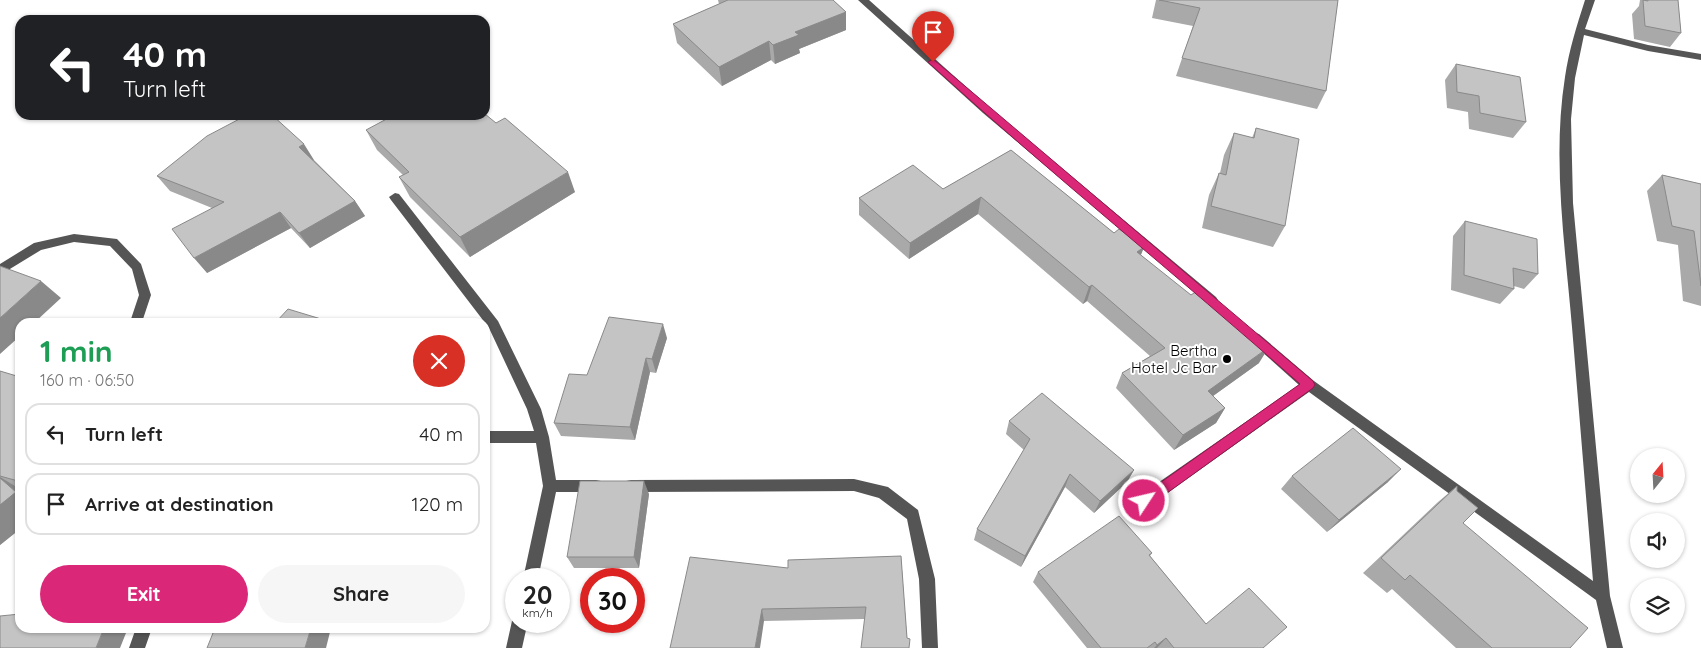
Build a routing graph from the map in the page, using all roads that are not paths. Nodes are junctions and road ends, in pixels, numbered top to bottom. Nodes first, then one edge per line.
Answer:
1 (863, 0) edge
2 (1590, 0) edge
3 (1581, 31) junction
4 (1701, 57) edge
5 (395, 197) dead end
6 (0, 270) edge
7 (1220, 307) edge
8 (137, 318) edge
9 (489, 318) edge
10 (490, 320) edge
11 (1242, 326) edge
12 (1309, 385) junction
13 (490, 437) edge
14 (542, 437) junction
15 (550, 486) junction
16 (1144, 501) dead end
17 (532, 568) edge
18 (1602, 596) junction
19 (142, 633) edge
20 (517, 633) edge
21 (137, 648) edge
22 (514, 648) edge
23 (930, 648) edge
24 (1615, 648) edge

1 - 7 street
2 - 3 street
3 - 4 street
3 - 18 street
5 - 9 street
6 - 8 street
10 - 14 street
11 - 12 street
12 - 16 street
12 - 18 street
13 - 14 street
14 - 15 street
15 - 17 street
15 - 23 street
18 - 24 street
19 - 21 street
20 - 22 street

